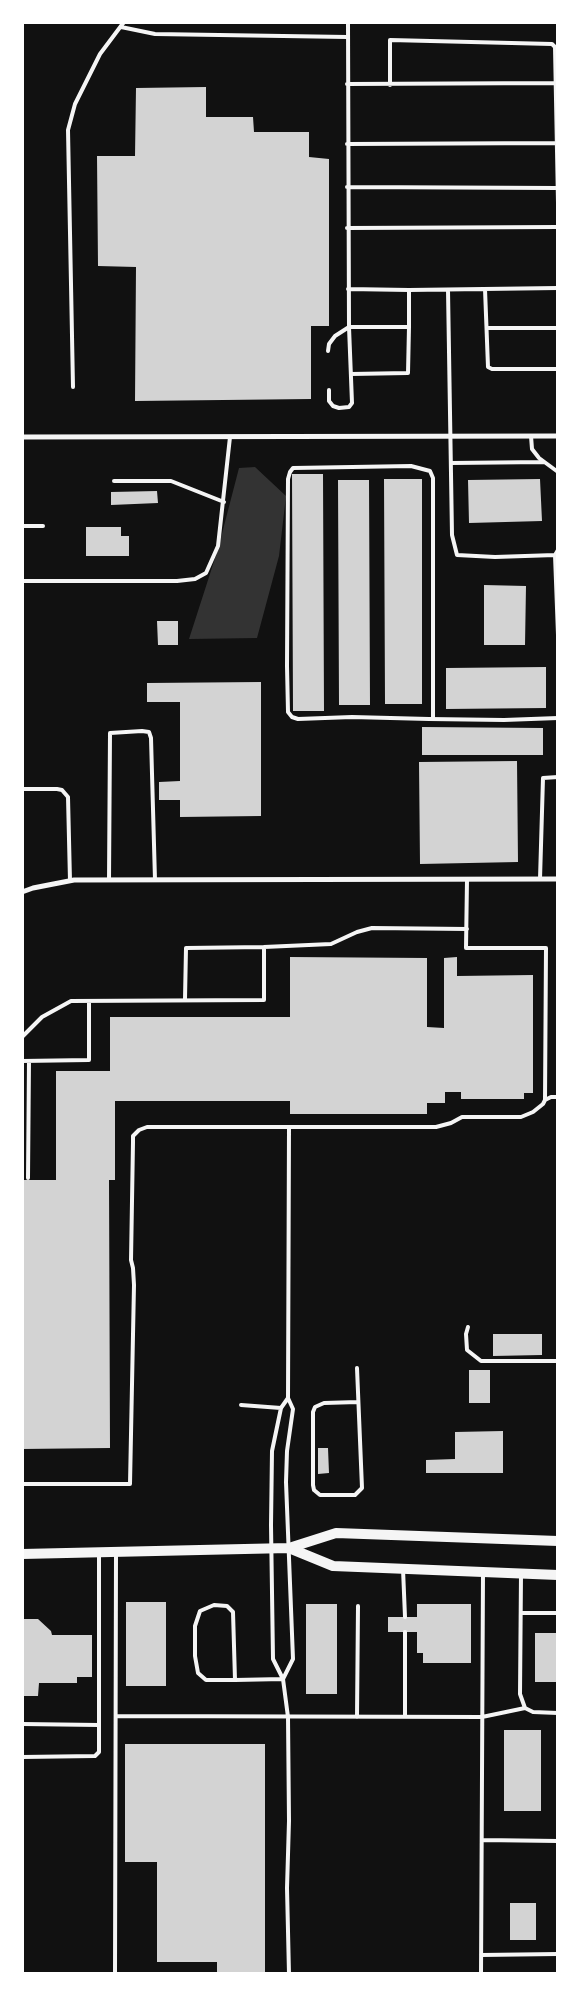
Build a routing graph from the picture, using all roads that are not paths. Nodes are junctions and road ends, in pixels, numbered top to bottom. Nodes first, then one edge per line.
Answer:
1 (124, 22) edge
2 (348, 22) edge
3 (120, 27) junction
4 (347, 37) junction
5 (556, 83) junction
6 (347, 84) junction
7 (390, 85) junction
8 (557, 143) edge
9 (348, 144) junction
10 (348, 187) junction
11 (557, 188) edge
12 (558, 202) edge
13 (558, 227) edge
14 (348, 228) junction
15 (558, 288) edge
16 (348, 289) junction
17 (485, 289) junction
18 (409, 290) junction
19 (448, 290) junction
20 (349, 327) junction
21 (409, 327) junction
22 (487, 328) junction
23 (558, 328) edge
24 (328, 351) dead end
25 (558, 369) edge
26 (351, 374) junction
27 (73, 387) dead end
28 (329, 390) dead end
29 (451, 436) junction
30 (532, 436) junction
31 (558, 436) edge
32 (22, 437) edge
33 (230, 437) junction
34 (544, 462) junction
35 (451, 463) junction
36 (558, 472) edge
37 (114, 481) dead end
38 (224, 502) junction
39 (22, 526) edge
40 (43, 526) dead end
41 (558, 550) edge
42 (555, 555) junction
43 (22, 581) edge
44 (558, 635) edge
45 (558, 718) edge
46 (432, 719) junction
47 (558, 777) edge
48 (22, 789) edge
49 (540, 879) junction
50 (558, 879) edge
51 (108, 880) junction
52 (155, 880) junction
53 (467, 880) junction
54 (70, 881) junction
55 (22, 892) edge
56 (467, 929) junction
57 (264, 947) junction
58 (185, 999) junction
59 (89, 1001) junction
60 (22, 1037) edge
61 (22, 1061) edge
62 (29, 1061) junction
63 (558, 1097) edge
64 (545, 1100) junction
65 (289, 1127) junction
66 (28, 1178) dead end
67 (468, 1327) dead end
68 (558, 1361) edge
69 (357, 1368) dead end
70 (288, 1398) junction
71 (358, 1402) junction
72 (241, 1405) dead end
73 (281, 1408) junction
74 (22, 1484) edge
75 (558, 1541) edge
76 (272, 1548) junction
77 (289, 1548) junction
78 (99, 1553) junction
79 (116, 1553) junction
80 (22, 1554) edge
81 (403, 1568) junction
82 (483, 1570) junction
83 (521, 1572) junction
84 (558, 1575) edge
85 (358, 1606) dead end
86 (521, 1613) junction
87 (558, 1613) edge
88 (405, 1616) dead end
89 (405, 1632) dead end
90 (283, 1679) junction
91 (235, 1680) junction
92 (525, 1708) junction
93 (558, 1712) edge
94 (116, 1716) junction
95 (288, 1717) junction
96 (356, 1717) junction
97 (405, 1717) junction
98 (482, 1717) junction
99 (22, 1724) edge
100 (99, 1725) junction
101 (22, 1757) edge
102 (482, 1840) junction
103 (558, 1841) edge
104 (558, 1954) edge
105 (482, 1955) junction
106 (115, 1974) edge
107 (289, 1974) edge
108 (481, 1974) edge

1 - 3 lane
2 - 4 lane
3 - 4 lane
3 - 27 lane
4 - 6 lane
5 - 7 lane
5 - 7 lane
5 - 8 lane
6 - 7 lane
6 - 9 lane
8 - 9 lane
8 - 11 lane
9 - 10 lane
10 - 11 lane
10 - 14 lane
11 - 12 lane
13 - 14 lane
14 - 16 lane
15 - 17 lane
16 - 18 lane
16 - 20 lane
17 - 19 lane
17 - 22 lane
18 - 19 lane
18 - 21 lane
19 - 29 lane
20 - 21 lane
20 - 24 lane
20 - 26 lane
21 - 26 lane
22 - 23 lane
22 - 25 lane
26 - 28 lane
29 - 30 street
29 - 33 street
29 - 35 lane
30 - 31 street
30 - 34 lane
32 - 33 street
33 - 38 lane
34 - 35 lane
34 - 36 lane
35 - 42 lane
37 - 38 lane
38 - 43 lane
39 - 40 lane
41 - 42 lane
42 - 44 lane
45 - 46 lane
46 - 46 lane
47 - 49 lane
48 - 54 lane
49 - 50 street
49 - 53 street
51 - 52 street
51 - 52 lane
51 - 54 street
52 - 53 street
53 - 56 lane
54 - 55 street
56 - 57 lane
56 - 64 lane
57 - 58 lane
57 - 58 lane
58 - 59 lane
59 - 60 lane
59 - 62 lane
61 - 62 lane
62 - 66 lane
63 - 64 lane
64 - 65 lane
65 - 70 lane
65 - 74 lane
67 - 68 lane
69 - 71 lane
70 - 73 lane
70 - 77 lane
71 - 71 lane
72 - 73 lane
73 - 76 lane
75 - 77 main road
76 - 77 main road
76 - 79 main road
76 - 90 lane
77 - 81 main road
77 - 90 lane
78 - 79 main road
78 - 80 main road
78 - 100 lane
79 - 94 lane
81 - 82 main road
81 - 88 lane
82 - 83 main road
82 - 98 lane
83 - 84 main road
83 - 86 lane
85 - 96 lane
86 - 87 lane
86 - 92 lane
89 - 97 lane
90 - 91 lane
90 - 95 lane
91 - 91 lane
92 - 93 lane
92 - 98 lane
94 - 95 lane
94 - 106 lane
95 - 96 lane
95 - 107 lane
96 - 97 lane
97 - 98 lane
98 - 102 lane
99 - 100 lane
100 - 101 lane
102 - 103 lane
102 - 105 lane
104 - 105 lane
105 - 108 lane

